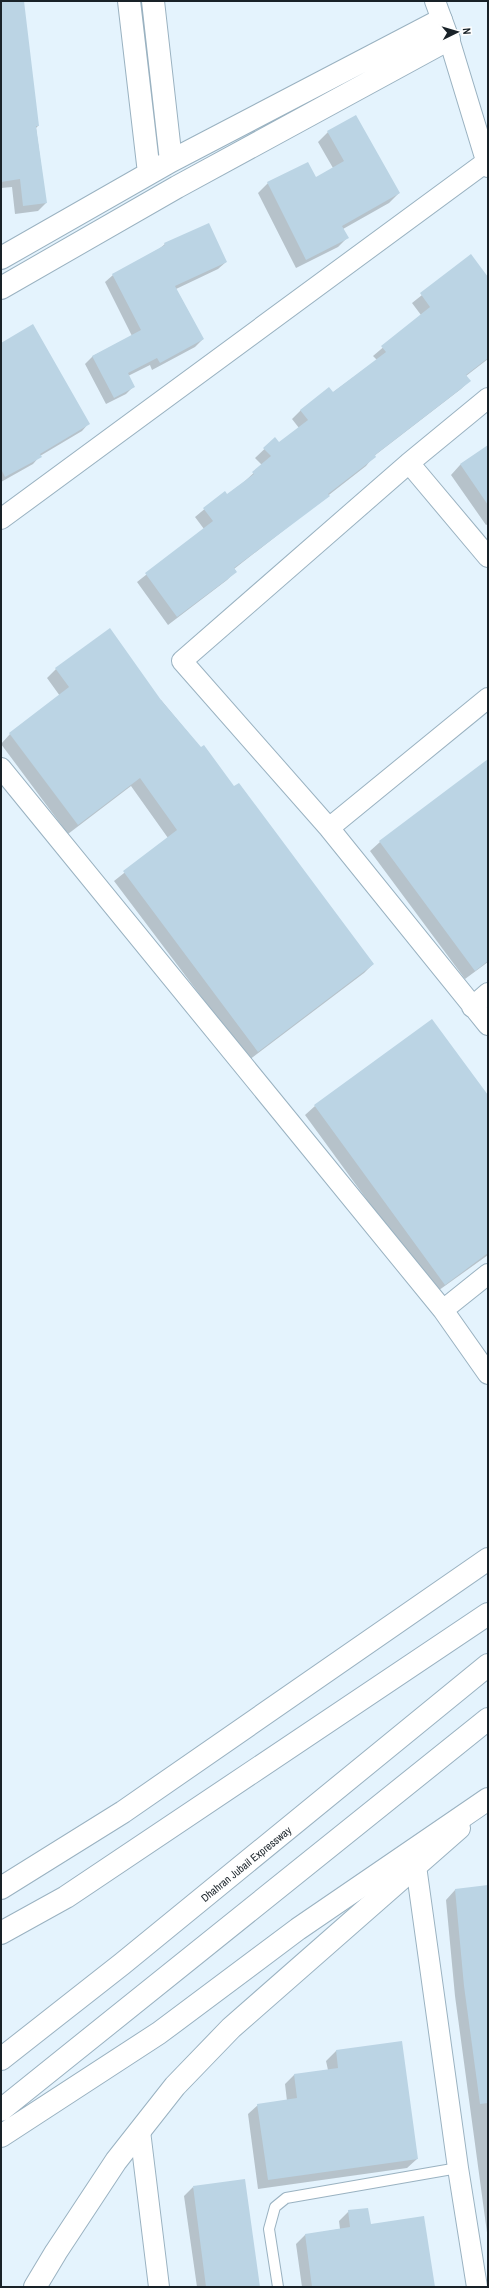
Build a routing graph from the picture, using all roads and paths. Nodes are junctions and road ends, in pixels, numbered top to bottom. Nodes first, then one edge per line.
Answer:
1 (130, 1) edge
2 (154, 1) edge
3 (442, 20) edge
4 (171, 161) junction
5 (487, 164) edge
6 (149, 173) junction
7 (1, 258) edge
8 (1, 288) edge
9 (488, 398) edge
10 (409, 463) junction
11 (1, 519) edge
12 (488, 558) edge
13 (488, 698) edge
14 (1, 768) edge
15 (329, 828) junction
16 (488, 994) edge
17 (472, 1007) junction
18 (488, 1025) edge
19 (488, 1274) edge
20 (443, 1310) junction
21 (488, 1374) edge
22 (488, 1560) edge
23 (488, 1614) edge
24 (488, 1666) edge
25 (488, 1719) edge
26 (488, 1801) edge
27 (416, 1866) junction
28 (1, 1888) edge
29 (1, 1933) edge
30 (1, 2059) edge
31 (1, 2110) edge
32 (140, 2130) junction
33 (1, 2136) edge
34 (458, 2168) junction
35 (36, 2287) edge
36 (159, 2287) edge
37 (278, 2287) edge
38 (477, 2287) edge

1 - 6 main road
2 - 4 main road
3 - 4 main road
3 - 5 street
3 - 8 main road
4 - 6 main road
5 - 11 street
6 - 7 main road
9 - 10 street
10 - 12 street
10 - 15 street
13 - 15 street
14 - 20 street
15 - 17 street
16 - 17 street
17 - 18 street
19 - 20 street
20 - 21 street
22 - 28 main road
23 - 29 main road
24 - 30 main road, Dhahran Jubail Expressway
25 - 31 main road
26 - 27 main road
26 - 33 main road
27 - 32 main road
27 - 34 street
32 - 35 main road
32 - 36 street
34 - 37 lane
34 - 38 street

